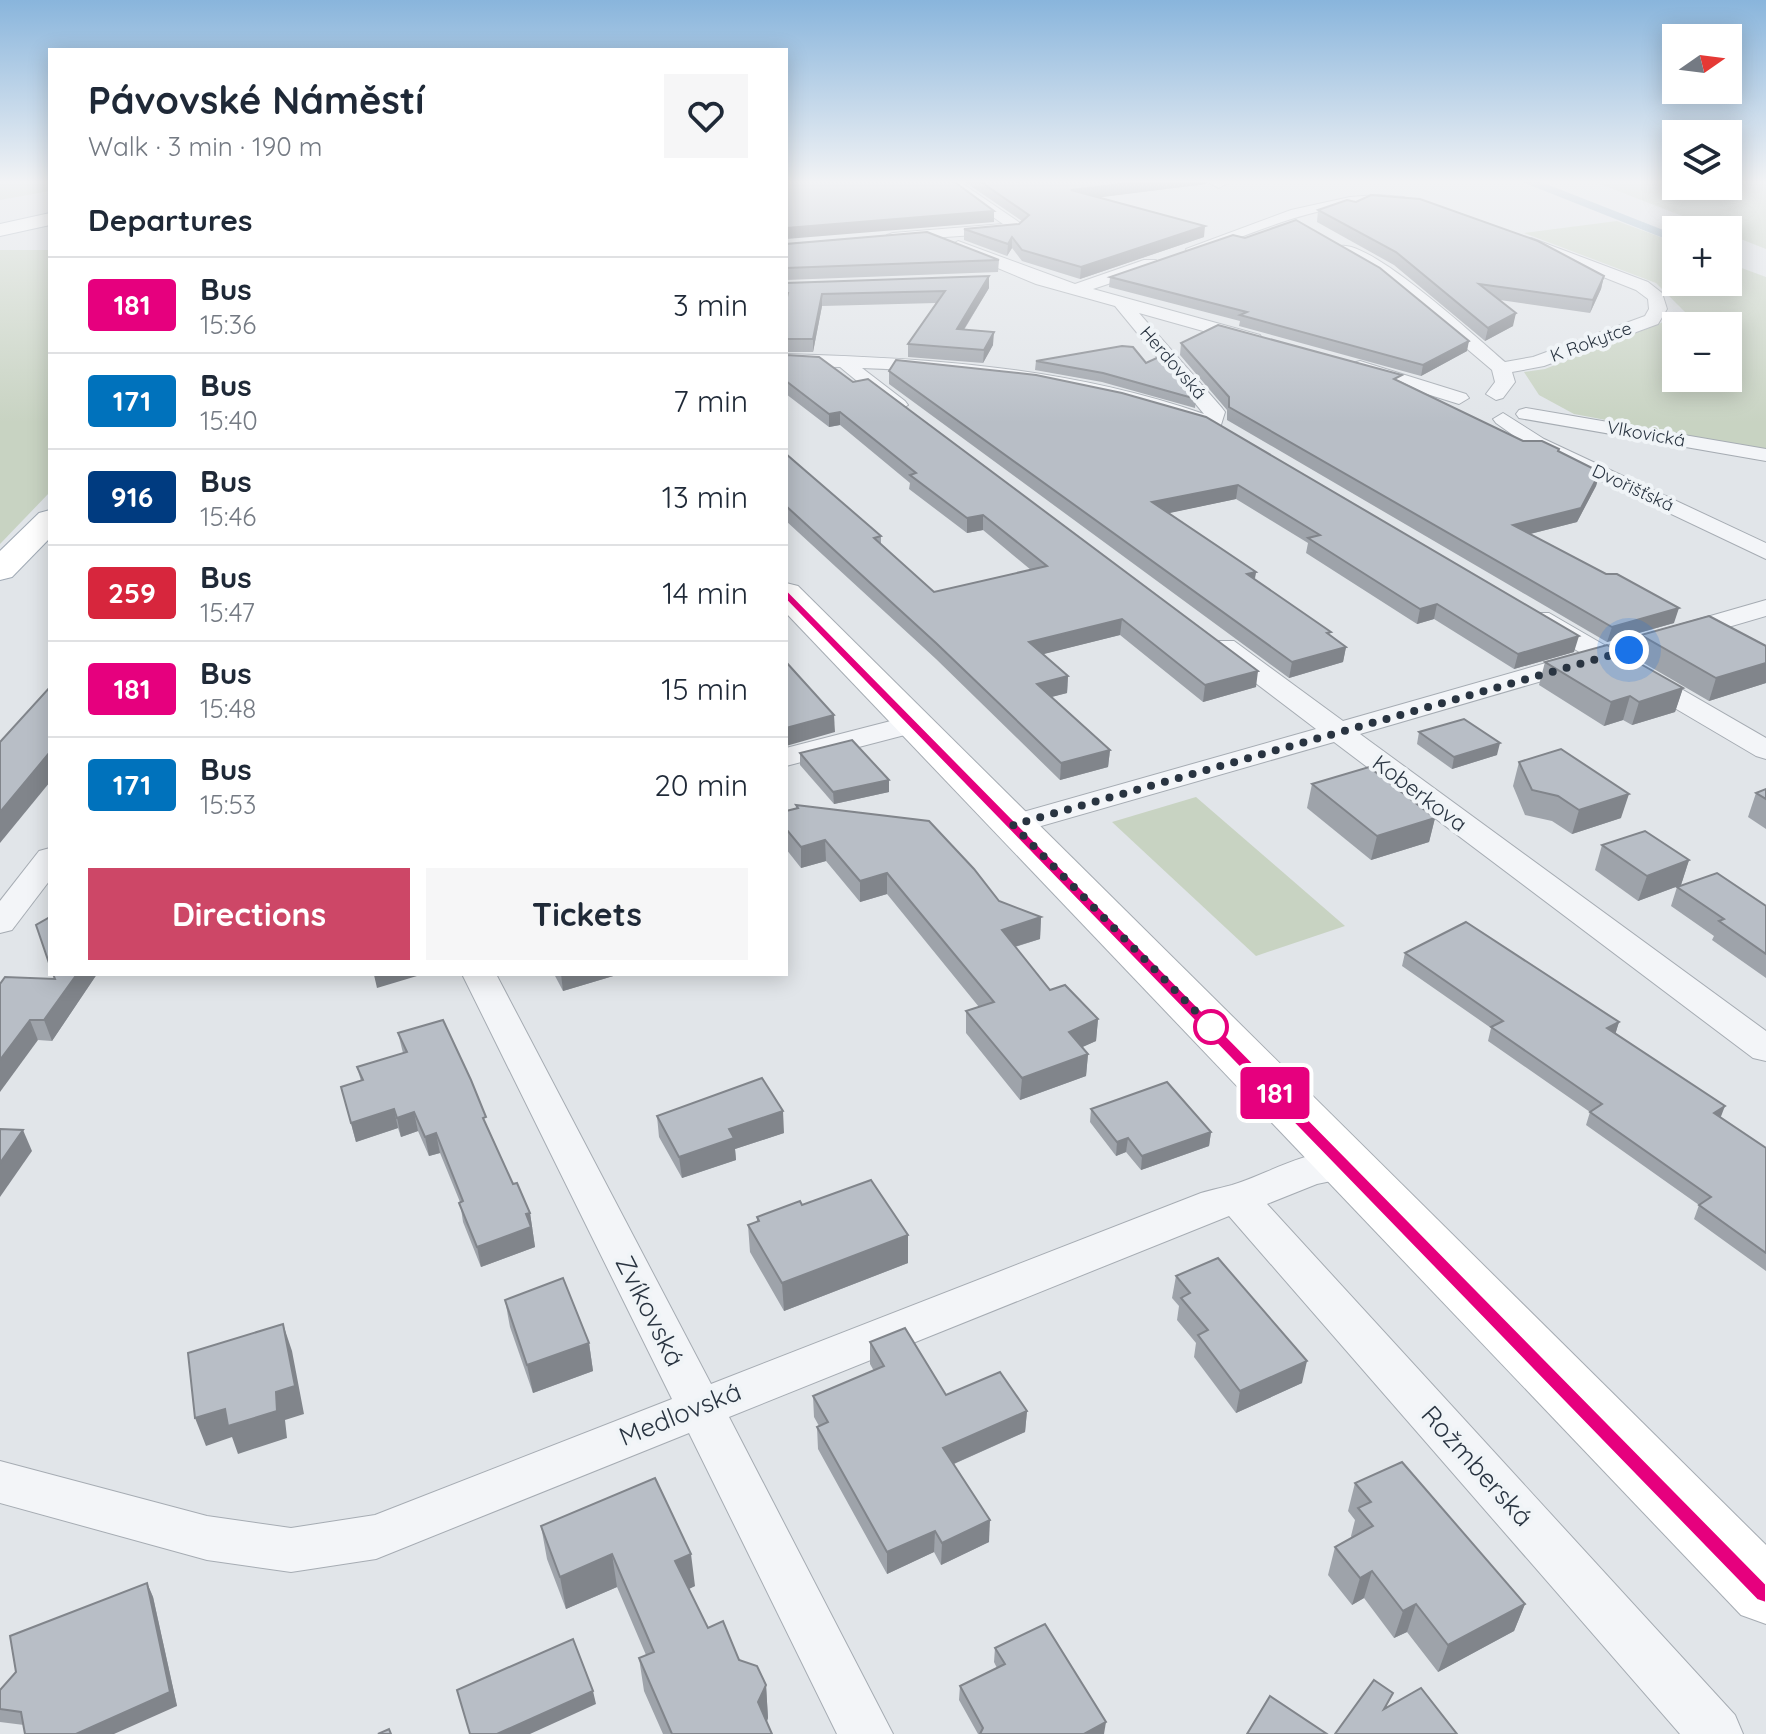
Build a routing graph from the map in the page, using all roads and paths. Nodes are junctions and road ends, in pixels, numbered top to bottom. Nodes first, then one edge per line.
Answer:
1 (994, 261) edge
2 (1159, 261) edge
3 (1368, 261) edge
4 (1578, 261) edge
5 (1042, 280) junction
6 (997, 281) dead end
7 (1076, 289) junction
8 (1123, 305) junction
9 (1274, 345) edge
10 (788, 360) edge
11 (845, 361) junction
12 (1349, 365) edge
13 (1501, 368) junction
14 (1496, 394) junction
15 (1459, 398) junction
16 (1526, 414) junction
17 (1489, 417) junction
18 (919, 420) edge
19 (1213, 424) junction
20 (1233, 436) edge
21 (1766, 455) edge
22 (48, 522) edge
23 (1766, 552) edge
24 (0, 570) edge
25 (788, 595) edge
26 (1519, 605) edge
27 (1766, 608) edge
28 (1211, 637) edge
29 (1606, 656) junction
30 (914, 724) junction
31 (1339, 731) junction
32 (1766, 750) edge
33 (788, 756) edge
34 (1013, 825) junction
35 (48, 861) edge
36 (0, 923) edge
37 (480, 976) edge
38 (1766, 1049) edge
39 (1346, 1165) junction
40 (1238, 1199) junction
41 (699, 1406) junction
42 (0, 1482) edge
43 (1766, 1592) edge
44 (866, 1734) edge
45 (1716, 1734) edge

1 - 5 street
2 - 7 street
3 - 13 street
4 - 13 street, K Rokytce
5 - 6 street
5 - 7 street
7 - 8 street
8 - 9 street
8 - 19 street, Herdovská
10 - 11 street
11 - 18 street
11 - 19 street
12 - 15 street
13 - 14 street
14 - 15 street
14 - 16 street
15 - 17 street, Dvořišťská
16 - 17 street
16 - 21 street, Vlkovická
17 - 23 street, Dvořišťská
19 - 20 street
22 - 24 street
25 - 30 street
26 - 29 street
27 - 29 street
28 - 31 street, Koberkova
29 - 31 street
29 - 32 street
30 - 33 street
30 - 34 street
31 - 34 street
31 - 38 street, Koberkova
34 - 39 street
35 - 36 street
37 - 41 street, Zvíkovská
39 - 40 street, Medlovská
39 - 43 street
40 - 41 street, Medlovská
40 - 45 street, Rožmberská
41 - 42 street, Medlovská
41 - 44 street, Zvíkovská

